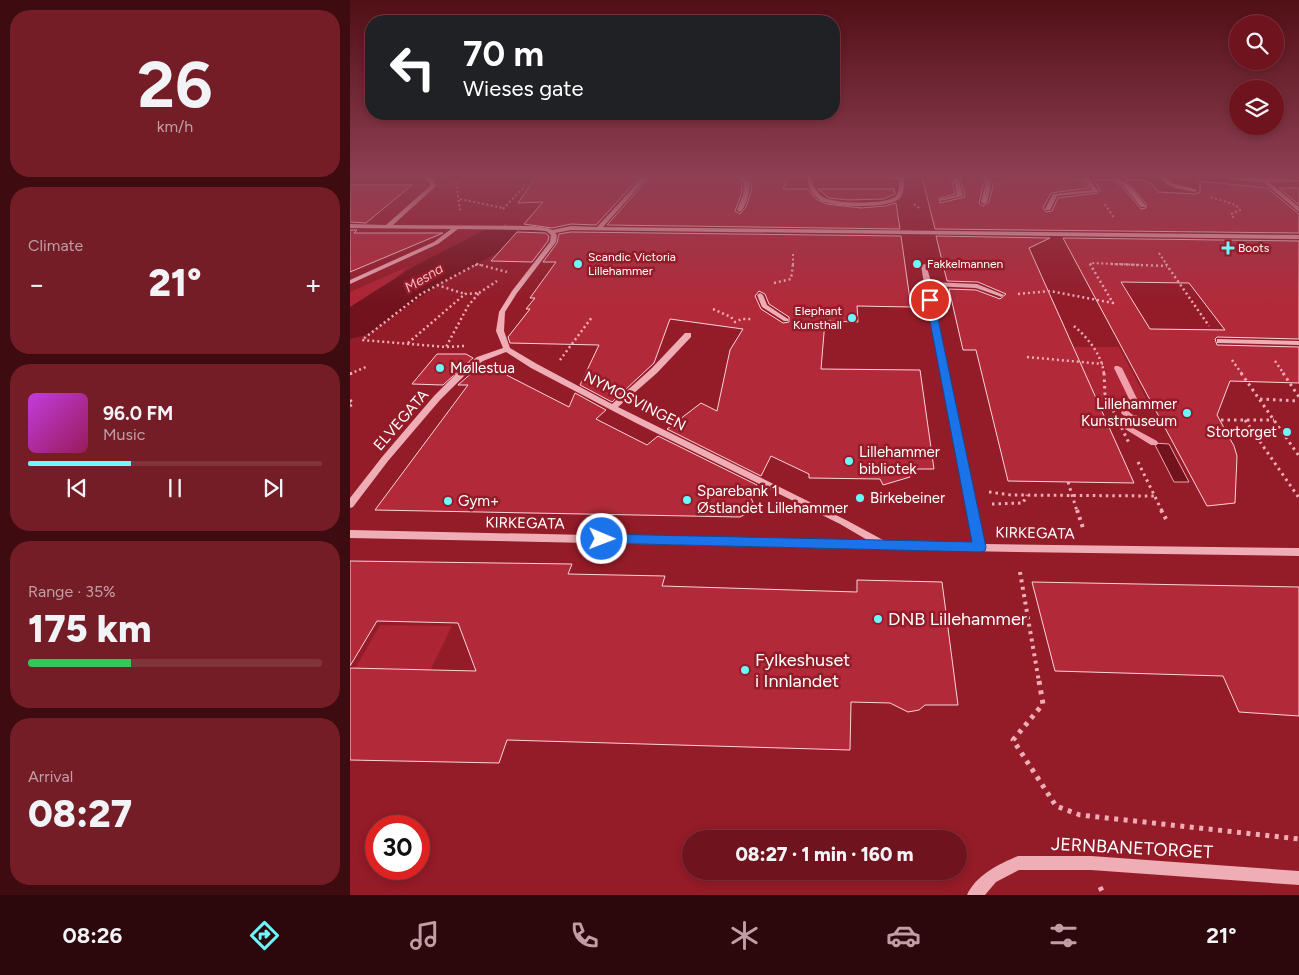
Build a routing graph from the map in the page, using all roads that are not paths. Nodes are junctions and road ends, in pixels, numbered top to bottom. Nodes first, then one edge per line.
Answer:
1 (396, 219) edge
2 (607, 219) edge
3 (350, 226) edge
4 (387, 227) junction
5 (457, 227) junction
6 (539, 228) joint
7 (598, 229) junction
8 (552, 232) junction
9 (1299, 237) edge
10 (924, 265) dead end
11 (350, 282) edge
12 (927, 284) junction
13 (760, 295) road end
14 (1001, 295) road end
15 (786, 320) dead end
16 (688, 335) dead end
17 (1220, 341) dead end
18 (1299, 343) edge
19 (507, 349) junction
20 (613, 406) junction
21 (350, 505) edge
22 (350, 534) edge
23 (884, 544) junction
24 (980, 547) junction
25 (1299, 552) edge
26 (1299, 878) edge
27 (975, 895) edge

1 - 4 street
2 - 7 street
3 - 4 street
4 - 5 street
5 - 6 street
5 - 11 street
6 - 8 street
7 - 8 street
7 - 9 street
8 - 19 street
10 - 12 street
12 - 14 street
12 - 24 street
13 - 15 street
16 - 20 street
17 - 18 street
19 - 20 street, NYMOSVINGEN
19 - 21 street, ELVEGATA
20 - 23 street, NYMOSVINGEN
22 - 23 street, KIRKEGATA
23 - 24 street, KIRKEGATA
24 - 25 street, KIRKEGATA
26 - 27 street, JERNBANETORGET

